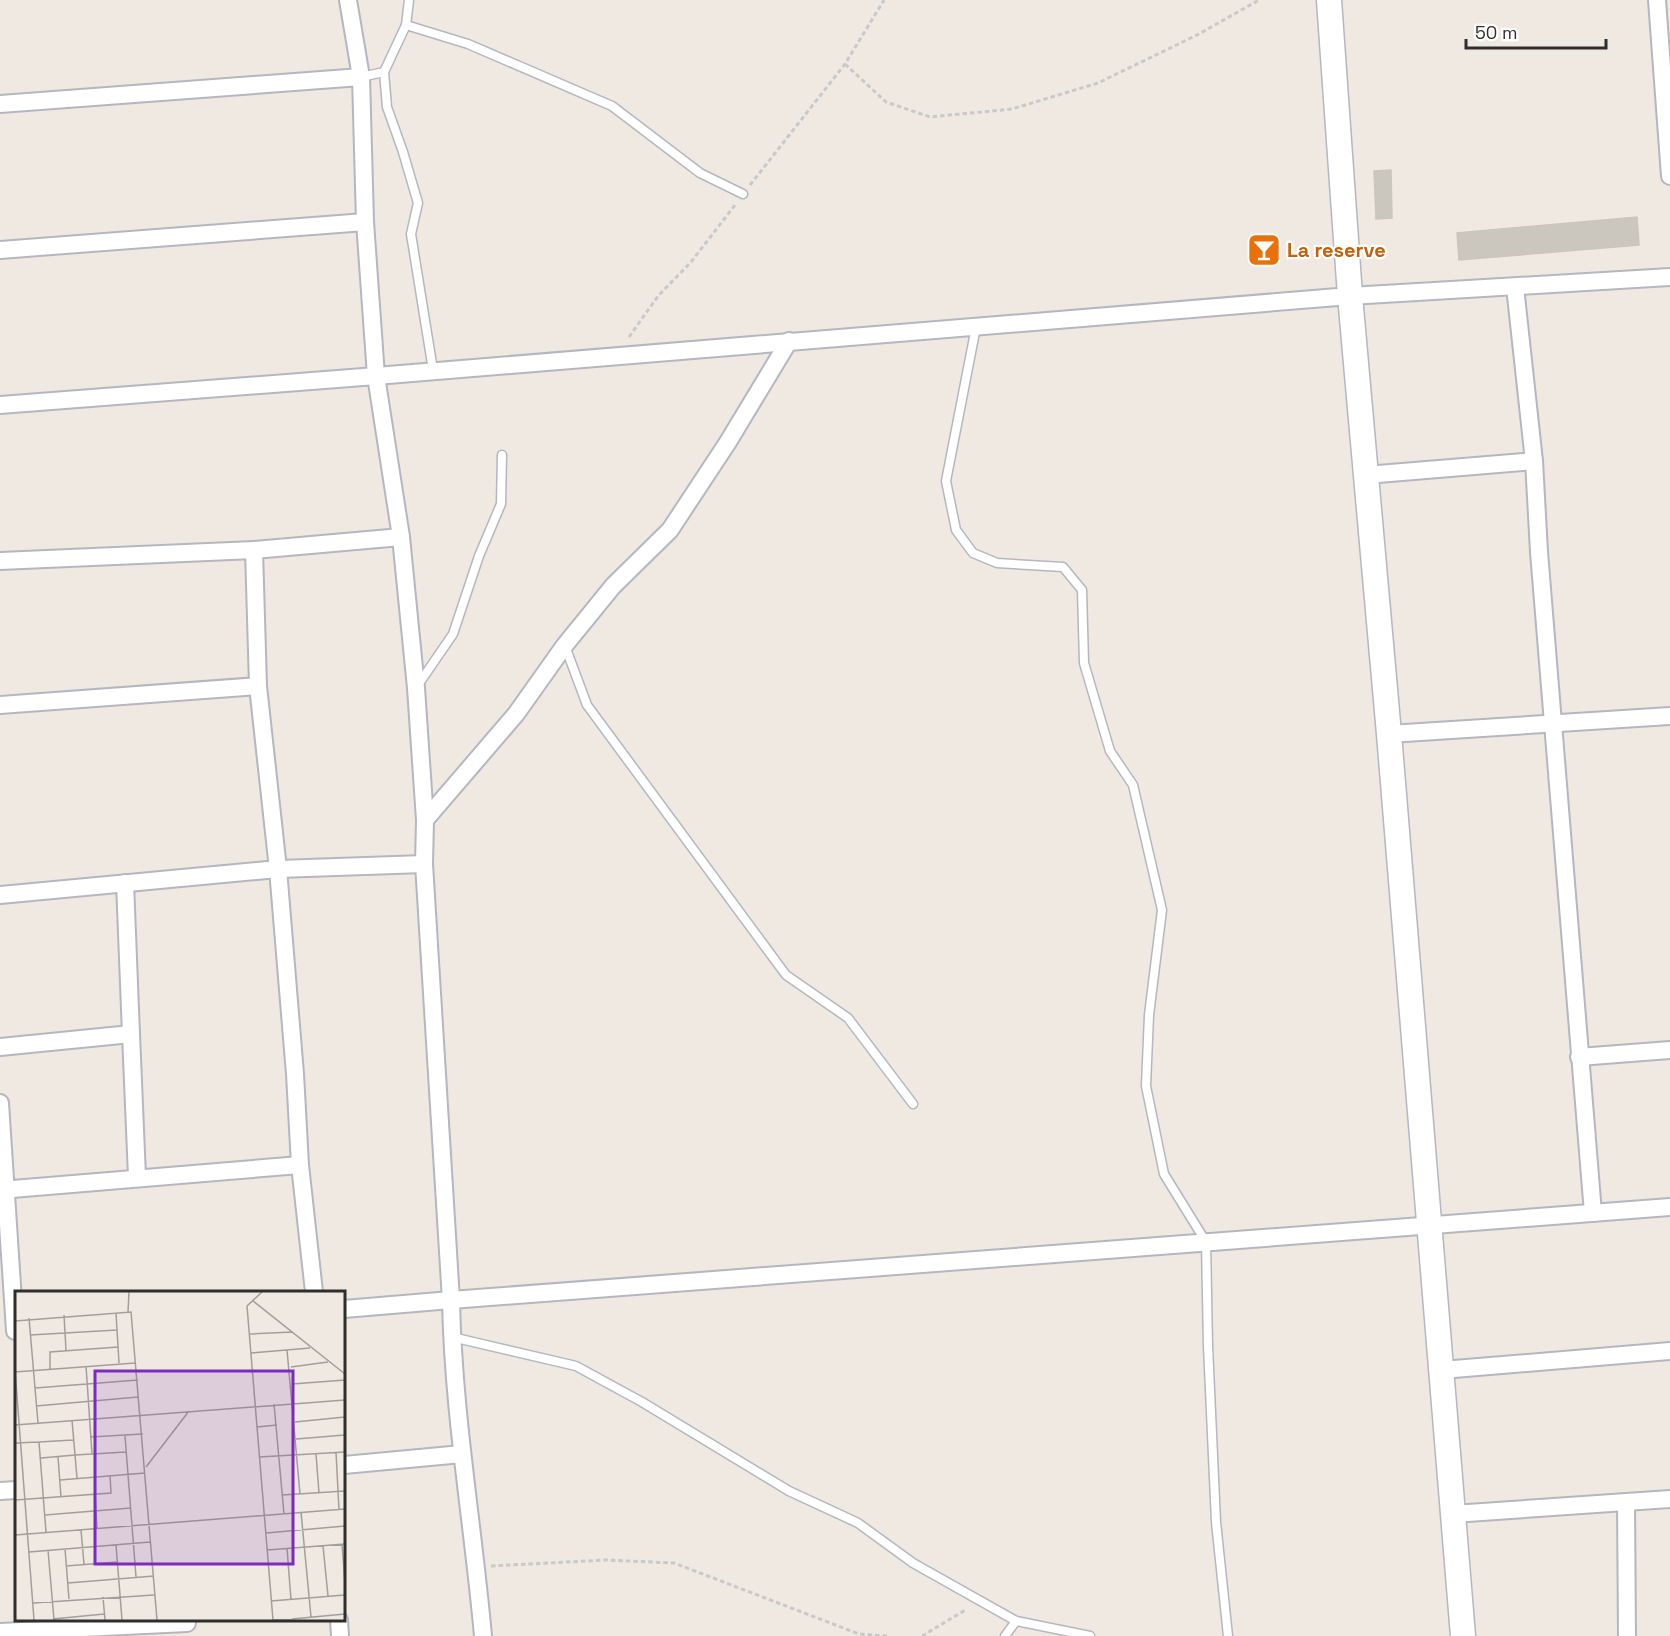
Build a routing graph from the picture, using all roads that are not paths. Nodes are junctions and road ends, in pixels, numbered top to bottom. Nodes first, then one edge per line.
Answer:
1 (348, 0) edge
2 (409, 0) edge
3 (1329, 0) edge
4 (1657, 0) edge
5 (406, 25) junction
6 (384, 72) junction
7 (361, 77) junction
8 (0, 104) edge
9 (1667, 114) edge
10 (1670, 176) edge
11 (743, 194) road end
12 (365, 222) junction
13 (0, 250) edge
14 (1670, 277) edge
15 (1515, 286) junction
16 (1350, 296) junction
17 (976, 326) junction
18 (789, 341) junction
19 (433, 370) junction
20 (376, 376) junction
21 (0, 405) edge
22 (502, 455) dead end
23 (1534, 461) junction
24 (1366, 475) junction
25 (401, 537) junction
26 (254, 550) junction
27 (0, 561) edge
28 (564, 645) junction
29 (258, 686) junction
30 (416, 688) junction
31 (0, 705) edge
32 (1670, 716) edge
33 (1554, 724) junction
34 (1389, 734) junction
35 (425, 820) junction
36 (424, 864) junction
37 (278, 868) junction
38 (125, 883) junction
39 (0, 895) edge
40 (131, 1034) junction
41 (0, 1047) edge
42 (1670, 1050) edge
43 (1579, 1057) junction
44 (0, 1102) edge
45 (913, 1104) dead end
46 (300, 1165) junction
47 (137, 1177) junction
48 (3, 1189) edge
49 (1670, 1207) edge
50 (1593, 1213) junction
51 (1430, 1226) junction
52 (1206, 1242) junction
53 (314, 1291) edge
54 (451, 1300) junction
55 (345, 1309) edge
56 (11, 1332) edge
57 (452, 1337) junction
58 (1670, 1351) edge
59 (1442, 1370) junction
60 (462, 1454) junction
61 (345, 1465) edge
62 (15, 1490) edge
63 (0, 1491) edge
64 (1670, 1499) edge
65 (1626, 1502) junction
66 (1453, 1514) junction
67 (1016, 1620) junction
68 (339, 1621) edge
69 (188, 1626) edge
70 (0, 1632) edge
71 (340, 1636) edge
72 (483, 1636) edge
73 (1005, 1636) edge
74 (1090, 1636) edge
75 (1228, 1636) edge
76 (1463, 1636) edge
77 (1627, 1636) edge

1 - 7 street
2 - 5 lane
3 - 16 street
4 - 9 street
5 - 6 lane
5 - 11 lane
6 - 7 lane
6 - 19 lane
7 - 8 street
7 - 12 street
9 - 10 street
12 - 13 street
12 - 20 street
14 - 15 street
15 - 16 street
15 - 23 street
16 - 17 street
16 - 24 street
17 - 18 street
17 - 52 lane
18 - 19 street
18 - 28 street
19 - 20 street
20 - 21 street
20 - 25 street
22 - 30 lane
23 - 24 street
23 - 33 street
24 - 34 street
25 - 26 street
25 - 30 street
26 - 27 street
26 - 29 street
28 - 35 street
28 - 45 lane
29 - 31 street
29 - 37 street
30 - 35 street
32 - 33 street
33 - 34 street
33 - 43 street
34 - 51 street
35 - 36 street
36 - 37 street
36 - 54 street
37 - 38 street
37 - 46 street
38 - 39 street
38 - 40 street
40 - 41 street
40 - 47 street
42 - 43 street
43 - 50 street
44 - 48 street
46 - 47 street
46 - 53 street
47 - 48 street
48 - 56 street
49 - 50 street
50 - 51 street
51 - 52 street
51 - 59 street
52 - 54 street
52 - 75 lane
54 - 55 street
54 - 57 street
57 - 60 street
57 - 67 lane
58 - 59 street
59 - 66 street
60 - 61 street
60 - 72 street
62 - 63 street
64 - 65 street
65 - 66 street
65 - 77 street
66 - 76 street
67 - 73 lane
67 - 74 lane
68 - 71 street
69 - 70 street

